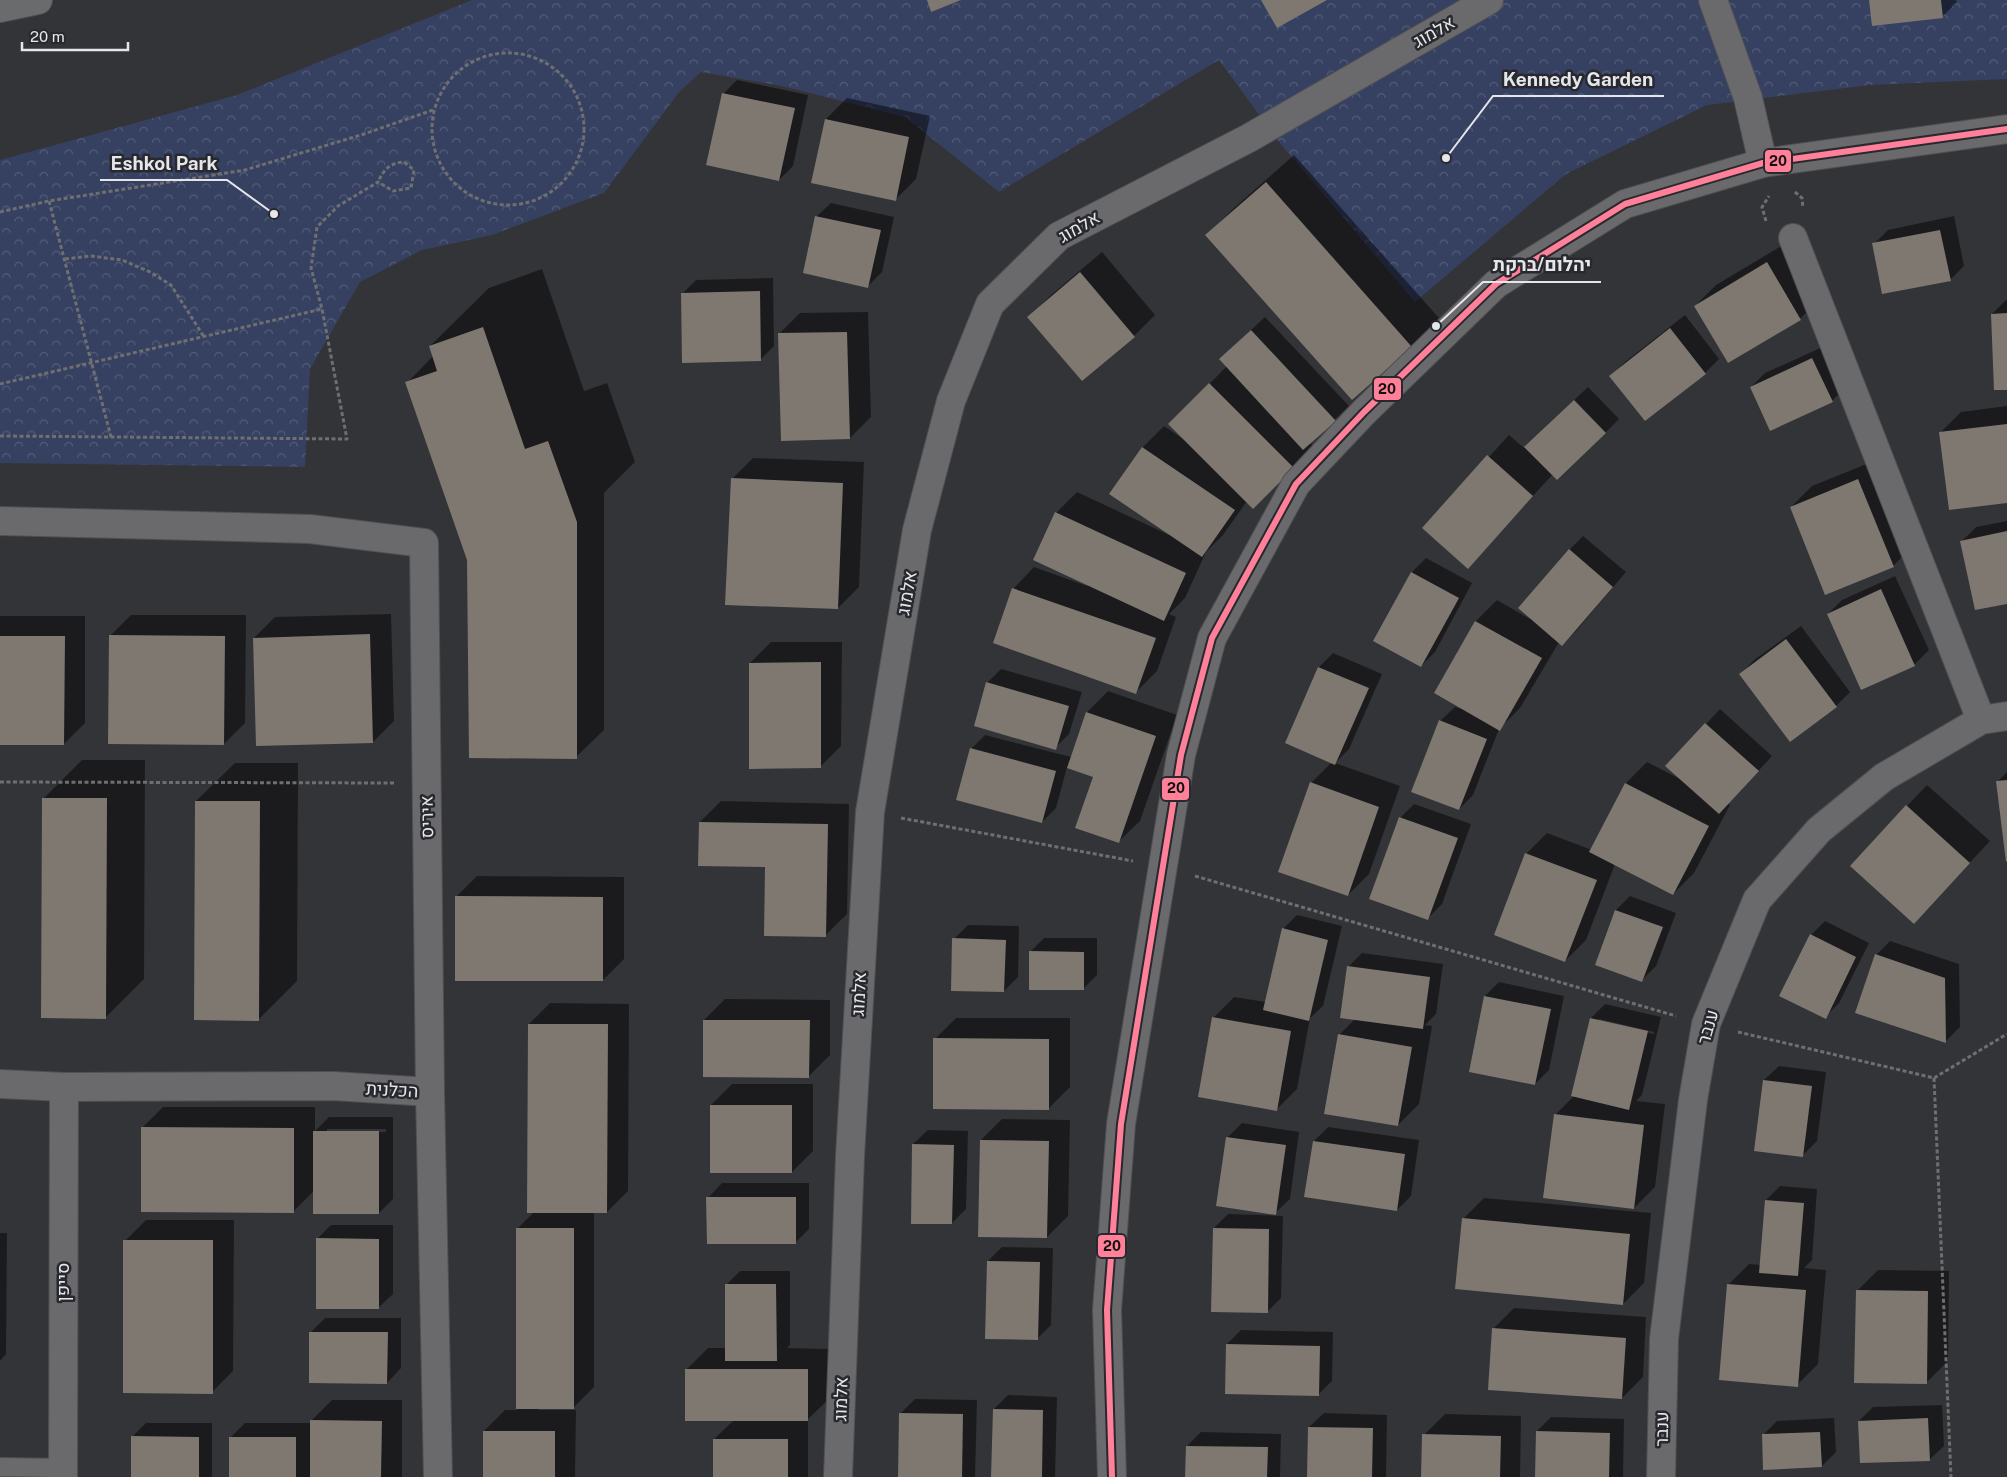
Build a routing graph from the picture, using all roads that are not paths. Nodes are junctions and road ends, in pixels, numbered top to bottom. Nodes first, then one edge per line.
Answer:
1 (38, 0) edge
2 (1488, 0) edge
3 (1713, 0) edge
4 (0, 8) edge
5 (2007, 129) edge
6 (1763, 163) junction
7 (1791, 229) road end
8 (0, 521) edge
9 (1994, 718) edge
10 (0, 1084) edge
11 (64, 1087) junction
12 (430, 1092) junction
13 (0, 1467) edge
14 (63, 1472) edge
15 (438, 1477) edge
16 (838, 1477) edge
17 (1112, 1477) edge
18 (1661, 1477) edge

1 - 4 main road
2 - 16 street, אלמוג
3 - 6 street
5 - 6 street
6 - 17 street
7 - 9 street
8 - 12 street, איריס
9 - 18 street, ענבר
10 - 11 street, הכלנית
11 - 12 street, הכלנית
11 - 14 street, סייפן
12 - 15 street, הכלנית
13 - 14 lane

